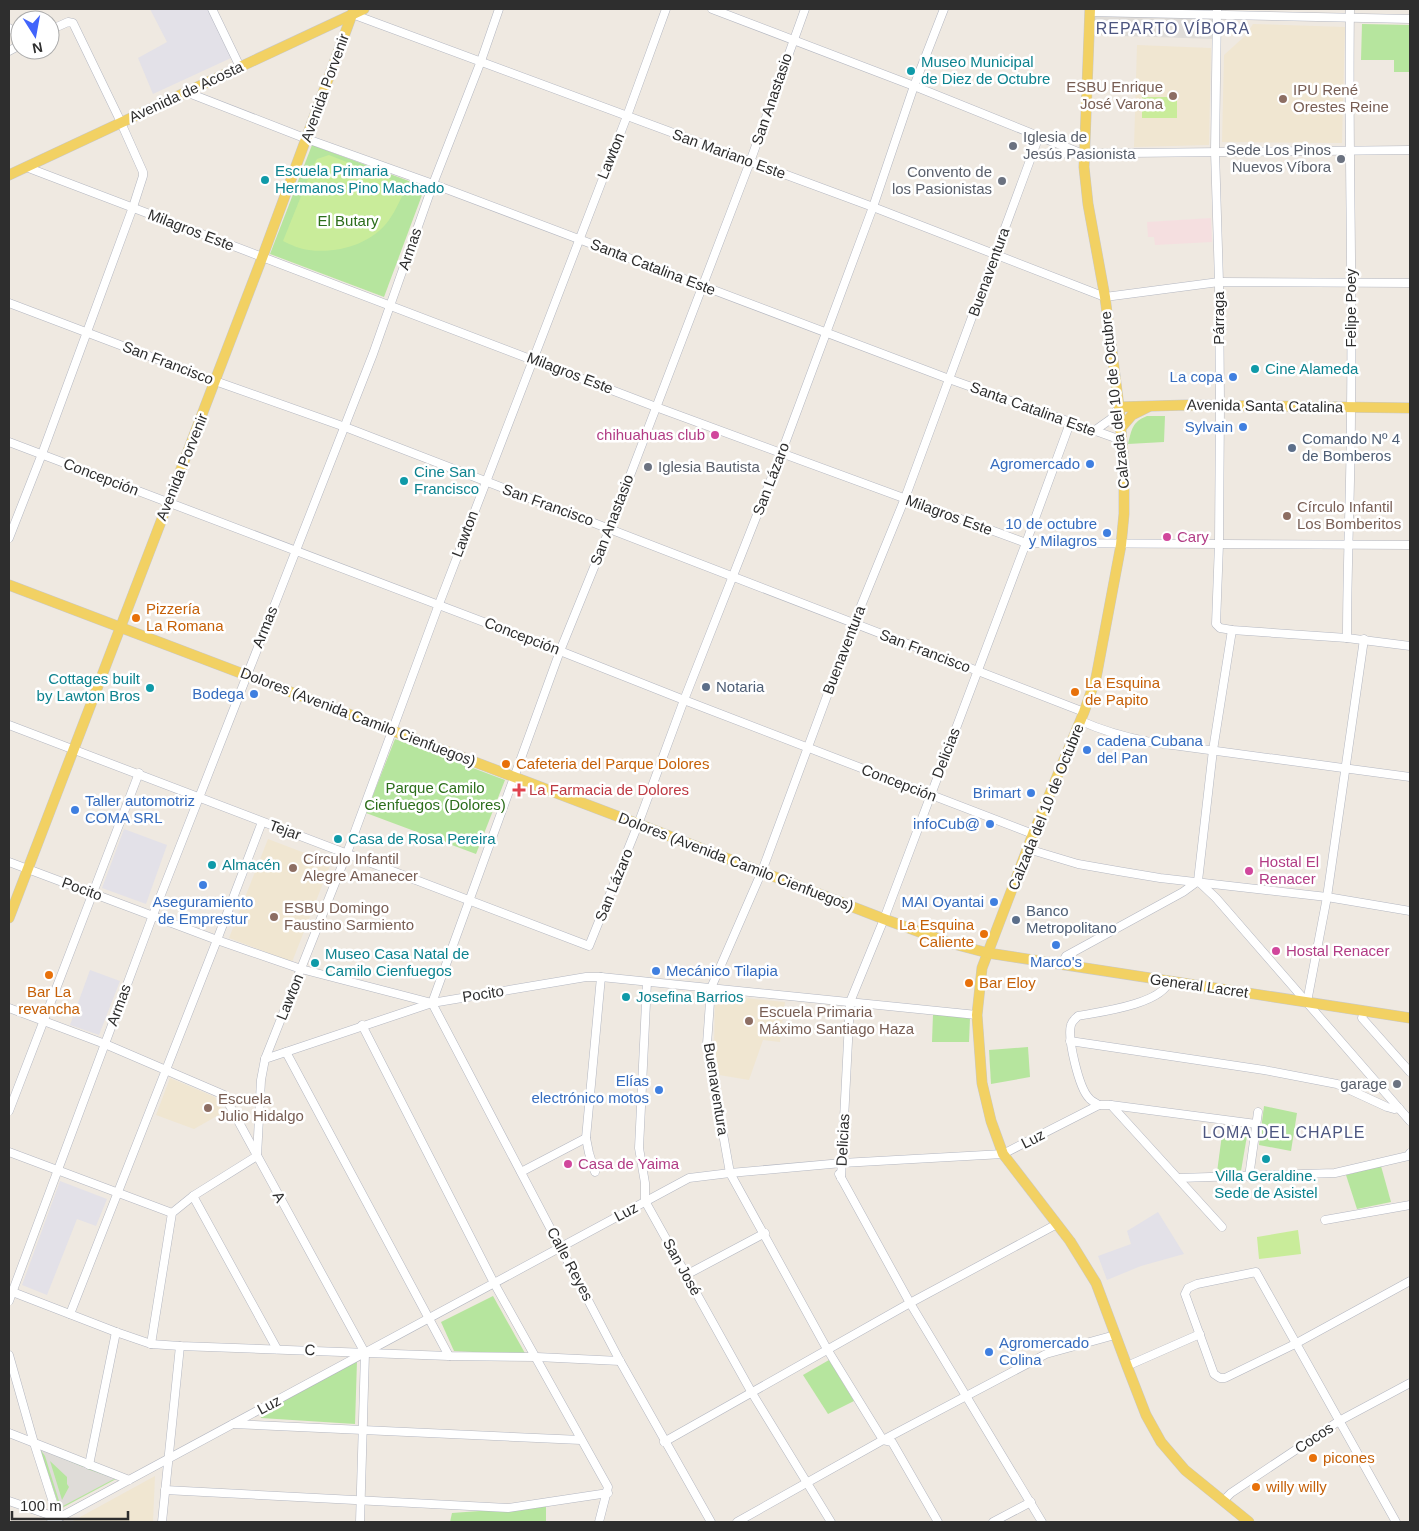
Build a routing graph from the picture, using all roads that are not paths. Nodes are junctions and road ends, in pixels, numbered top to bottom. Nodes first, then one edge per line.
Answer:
1 (212, 9) edge
2 (364, 9) edge
3 (499, 9) edge
4 (666, 9) edge
5 (712, 9) edge
6 (804, 9) edge
7 (944, 9) edge
8 (1350, 9) edge
9 (1090, 10) edge
10 (352, 11) edge
11 (1217, 12) edge
12 (1350, 19) junction
13 (1410, 19) edge
14 (60, 26) edge
15 (792, 41) junction
16 (481, 61) junction
17 (240, 67) junction
18 (914, 86) junction
19 (186, 92) junction
20 (627, 116) junction
21 (121, 123) junction
22 (1039, 136) junction
23 (307, 138) junction
24 (1349, 149) junction
25 (1410, 150) edge
26 (1215, 151) junction
27 (1032, 154) junction
28 (1083, 154) junction
29 (750, 162) junction
30 (26, 167) junction
31 (9, 175) edge
32 (433, 184) junction
33 (133, 207) junction
34 (873, 207) junction
35 (578, 239) junction
36 (995, 254) junction
37 (262, 258) junction
38 (1219, 282) junction
39 (1351, 283) junction
40 (1410, 283) edge
41 (702, 286) junction
42 (1105, 297) junction
43 (9, 303) edge
44 (390, 305) junction
45 (86, 332) junction
46 (826, 333) junction
47 (533, 359) junction
48 (949, 379) junction
49 (215, 381) junction
50 (1152, 405) junction
51 (1220, 405) junction
52 (656, 407) junction
53 (1119, 407) junction
54 (1351, 408) junction
55 (1410, 408) edge
56 (1070, 422) junction
57 (345, 427) junction
58 (1120, 429) junction
59 (1094, 431) junction
60 (1121, 440) junction
61 (9, 442) edge
62 (42, 454) junction
63 (782, 454) junction
64 (485, 482) junction
65 (905, 498) junction
66 (167, 502) junction
67 (610, 528) junction
68 (9, 538) edge
69 (1026, 543) junction
70 (1219, 544) junction
71 (1347, 544) junction
72 (1121, 545) junction
73 (1410, 545) edge
74 (297, 551) junction
75 (734, 576) junction
76 (9, 585) edge
77 (438, 604) junction
78 (854, 623) junction
79 (120, 627) junction
80 (1232, 630) junction
81 (1347, 638) junction
82 (1364, 640) junction
83 (1410, 646) edge
84 (560, 650) junction
85 (977, 670) junction
86 (246, 674) junction
87 (684, 700) junction
88 (1083, 717) junction
89 (9, 725) edge
90 (393, 732) junction
91 (807, 747) junction
92 (74, 750) junction
93 (1213, 750) junction
94 (1345, 768) junction
95 (139, 774) junction
96 (515, 777) junction
97 (1410, 777) edge
98 (930, 796) junction
99 (199, 797) junction
100 (262, 822) junction
101 (638, 824) junction
102 (1034, 834) junction
103 (1028, 849) junction
104 (347, 853) junction
105 (9, 862) edge
106 (28, 870) junction
107 (762, 871) junction
108 (1198, 881) junction
109 (93, 893) junction
110 (1327, 897) junction
111 (470, 901) junction
112 (1410, 911) edge
113 (152, 915) junction
114 (9, 918) edge
115 (884, 919) junction
116 (217, 940) junction
117 (590, 946) joint
118 (988, 953) junction
119 (1061, 965) junction
120 (301, 969) junction
121 (601, 977) junction
122 (1169, 981) junction
123 (647, 982) junction
124 (711, 988) junction
125 (850, 1002) junction
126 (1307, 1002) junction
127 (432, 1003) junction
128 (9, 1008) edge
129 (1364, 1011) junction
130 (977, 1015) junction
131 (1410, 1018) edge
132 (44, 1021) junction
133 (362, 1026) junction
134 (1070, 1041) junction
135 (105, 1044) junction
136 (286, 1052) junction
137 (265, 1059) junction
138 (165, 1069) junction
139 (1410, 1072) edge
140 (1099, 1105) junction
141 (1111, 1105) junction
142 (1399, 1108) junction
143 (9, 1111) edge
144 (1258, 1112) dead end
145 (1410, 1121) edge
146 (1256, 1124) junction
147 (586, 1138) junction
148 (9, 1152) edge
149 (1410, 1153) edge
150 (1003, 1154) junction
151 (257, 1156) junction
152 (838, 1163) junction
153 (58, 1171) junction
154 (521, 1172) junction
155 (595, 1172) dead end
156 (730, 1173) junction
157 (1249, 1177) junction
158 (1179, 1178) junction
159 (117, 1194) junction
160 (193, 1196) junction
161 (645, 1201) junction
162 (1410, 1205) edge
163 (172, 1212) junction
164 (1326, 1220) dead end
165 (1057, 1224) junction
166 (1222, 1227) dead end
167 (764, 1233) junction
168 (561, 1247) junction
169 (686, 1275) junction
170 (1410, 1281) edge
171 (494, 1283) junction
172 (11, 1291) edge
173 (9, 1301) edge
174 (910, 1303) junction
175 (70, 1314) junction
176 (430, 1319) junction
177 (116, 1332) junction
178 (1200, 1334) junction
179 (1115, 1335) junction
180 (151, 1344) junction
181 (1295, 1344) junction
182 (180, 1346) junction
183 (277, 1349) junction
184 (827, 1349) junction
185 (365, 1353) junction
186 (9, 1355) edge
187 (449, 1356) junction
188 (537, 1357) junction
189 (620, 1361) junction
190 (1126, 1366) junction
191 (1410, 1383) edge
192 (752, 1393) junction
193 (966, 1396) junction
194 (1339, 1421) junction
195 (233, 1424) junction
196 (363, 1430) junction
197 (9, 1433) edge
198 (580, 1440) junction
199 (883, 1440) junction
200 (664, 1442) junction
201 (34, 1443) junction
202 (168, 1459) junction
203 (89, 1465) junction
204 (129, 1480) junction
205 (807, 1483) junction
206 (165, 1490) junction
207 (608, 1493) junction
208 (360, 1500) junction
209 (9, 1501) edge
210 (1223, 1501) junction
211 (1031, 1502) junction
212 (55, 1521) edge
213 (162, 1522) edge
214 (360, 1522) edge
215 (600, 1522) edge
216 (711, 1522) edge
217 (737, 1522) edge
218 (831, 1522) edge
219 (938, 1522) edge
220 (993, 1522) edge
221 (1042, 1522) edge
222 (1249, 1522) edge
223 (1396, 1522) edge

1 - 17 street
2 - 10 main road, Avenida de Acosta
3 - 16 street, Armas
4 - 20 street, Lawton
5 - 15 street
6 - 15 street, San Anastasio
7 - 18 street, San Lázaro
8 - 12 street, Felipe Poey
9 - 11 street
9 - 28 main road, Calzada del 10 de Octubre
10 - 16 street, San Mariano Este
10 - 17 main road, Avenida de Acosta
10 - 23 main road, Avenida Porvenir
11 - 12 street
11 - 26 street, Párraga
12 - 13 street
12 - 24 street, Felipe Poey
14 - 21 street
15 - 18 street
15 - 29 street, San Anastasio
16 - 20 street, San Mariano Este
16 - 32 street, Armas
17 - 19 main road, Avenida de Acosta
18 - 22 street
18 - 34 street, San Lázaro
19 - 21 main road, Avenida de Acosta
19 - 23 street, Santa Catalina Este
20 - 29 street, San Mariano Este
20 - 35 street, Lawton
21 - 30 main road, Avenida de Acosta
21 - 33 street
22 - 27 street, Buenaventura
22 - 28 street
23 - 32 street, Santa Catalina Este
23 - 37 main road, Avenida Porvenir
24 - 25 street
24 - 26 street
24 - 39 street, Felipe Poey
26 - 28 street
26 - 38 street, Párraga
27 - 28 street
27 - 36 street, Buenaventura
28 - 42 main road, Calzada del 10 de Octubre
29 - 34 street, San Mariano Este
29 - 41 street, San Anastasio
30 - 31 main road, Avenida de Acosta
30 - 33 street, Milagros Este
32 - 35 street, Santa Catalina Este
32 - 44 street, Armas
33 - 37 street, Milagros Este
33 - 45 street
34 - 36 street, San Mariano Este
34 - 46 street, San Lázaro
35 - 41 street, Santa Catalina Este
35 - 47 street, Lawton
36 - 42 street, San Mariano Este
36 - 48 street, Buenaventura
37 - 44 street, Milagros Este
37 - 49 main road, Avenida Porvenir
38 - 39 street
38 - 42 street
38 - 51 street, Párraga
39 - 40 street
39 - 54 street, Felipe Poey
41 - 46 street, Santa Catalina Este
41 - 52 street, San Anastasio
42 - 53 main road, Calzada del 10 de Octubre
43 - 45 street, San Francisco
44 - 47 street, Milagros Este
44 - 57 street, Armas
45 - 49 street, San Francisco
45 - 62 street
46 - 48 street, Santa Catalina Este
46 - 63 street, San Lázaro
47 - 52 street, Milagros Este
47 - 64 street, Lawton
48 - 56 street, Santa Catalina Este
48 - 65 street, Buenaventura
49 - 57 street, San Francisco
49 - 66 main road, Avenida Porvenir
50 - 51 main road, Avenida Santa Catalina
50 - 53 main road, Avenida Santa Catalina
50 - 58 main road
51 - 54 main road, Avenida Santa Catalina
51 - 70 street, Párraga
52 - 63 street, Milagros Este
52 - 67 street, San Anastasio
53 - 58 main road, Calzada del 10 de Octubre
53 - 59 street
54 - 55 main road, Avenida Santa Catalina
54 - 71 street, Felipe Poey
56 - 59 street, Santa Catalina Este
56 - 69 street, Delicias
57 - 64 street, San Francisco
57 - 74 street, Armas
58 - 60 main road, Calzada del 10 de Octubre
59 - 60 street, Santa Catalina Este
60 - 72 main road, Calzada del 10 de Octubre
61 - 62 street, Concepción
62 - 66 street, Concepción
62 - 68 street
63 - 65 street, Milagros Este
63 - 75 street, San Lázaro
64 - 67 street, San Francisco
64 - 77 street, Lawton
65 - 69 street, Milagros Este
65 - 78 street, Buenaventura
66 - 74 street, Concepción
66 - 79 main road, Avenida Porvenir
67 - 75 street, San Francisco
67 - 84 street, San Anastasio
69 - 72 street, Milagros Este
69 - 85 street, Delicias
70 - 71 street, Milagros Este
70 - 72 street, Milagros Este
70 - 80 street, Párraga
71 - 73 street, Milagros Este
71 - 81 street, Felipe Poey
72 - 88 main road, Calzada del 10 de Octubre
74 - 77 street, Concepción
74 - 86 street, Armas
75 - 78 street, San Francisco
75 - 87 street, San Lázaro
76 - 79 main road, Dolores (Avenida Camilo Cienfuegos)
77 - 84 street, Concepción
77 - 90 street, Lawton
78 - 85 street, San Francisco
78 - 91 street, Buenaventura
79 - 86 main road, Dolores (Avenida Camilo Cienfuegos)
79 - 92 main road, Avenida Porvenir
80 - 81 street
80 - 93 street
81 - 82 street
82 - 83 street
82 - 94 street
84 - 87 street, Concepción
84 - 96 street, San Anastasio
85 - 88 street, San Francisco
85 - 98 street, Delicias
86 - 90 main road, Dolores (Avenida Camilo Cienfuegos)
86 - 99 street, Armas
87 - 91 street, Concepción
87 - 101 street, San Lázaro
88 - 93 street, San Francisco
88 - 102 main road, Calzada del 10 de Octubre
89 - 92 street, Tejar
90 - 96 main road, Dolores (Avenida Camilo Cienfuegos)
90 - 104 street, Lawton
91 - 98 street, Concepción
91 - 107 street, Buenaventura
92 - 95 street, Tejar
92 - 106 main road, Avenida Porvenir
93 - 94 street, San Francisco
93 - 108 street
94 - 97 street, San Francisco
94 - 110 street
95 - 99 street, Tejar
95 - 109 street
96 - 101 main road, Dolores (Avenida Camilo Cienfuegos)
96 - 111 street, San Anastasio
98 - 102 street, Concepción
98 - 115 street, Delicias
99 - 100 street, Tejar
99 - 113 street, Armas
100 - 104 street, Tejar
100 - 116 street
101 - 107 main road, Dolores (Avenida Camilo Cienfuegos)
101 - 117 street, San Lázaro
102 - 103 main road, Calzada del 10 de Octubre
103 - 108 street
103 - 118 main road, Calzada del 10 de Octubre
104 - 111 street, Tejar
104 - 120 street, Lawton
105 - 106 street, Pocito
106 - 109 street, Pocito
106 - 114 main road, Avenida Porvenir
107 - 115 main road, Dolores (Avenida Camilo Cienfuegos)
107 - 124 street, Buenaventura
108 - 110 street
108 - 119 street
108 - 126 street
109 - 113 street, Pocito
109 - 132 street
110 - 112 street
110 - 126 street
111 - 117 street, Tejar
111 - 127 street, San Anastasio
113 - 116 street, Pocito
113 - 135 street, Armas
115 - 118 main road, Dolores (Avenida Camilo Cienfuegos)
115 - 125 street, Delicias
116 - 120 street, Pocito
116 - 138 street
118 - 119 main road, General Lacret
118 - 130 main road, Calzada del 10 de Octubre
119 - 122 main road, General Lacret
120 - 127 street, Pocito
120 - 137 street, Lawton
121 - 123 street, Pocito
121 - 127 street, Pocito
121 - 147 street
122 - 126 main road, General Lacret
122 - 134 street
123 - 124 street, Pocito
123 - 161 street, San José
124 - 125 street, Pocito
124 - 156 street, Buenaventura
125 - 130 street, Pocito
125 - 152 street, Delicias
126 - 129 main road, General Lacret
126 - 142 street
127 - 133 street
127 - 154 street, Calle Reyes
128 - 132 street, A
129 - 131 main road, General Lacret
129 - 139 street
130 - 150 main road, Calzada del 10 de Octubre
132 - 135 street, A
132 - 143 street
133 - 136 street
133 - 171 street
134 - 140 street
134 - 142 street
135 - 138 street, A
135 - 153 street, Armas
136 - 137 street
136 - 176 street
137 - 151 street, Lawton
138 - 151 street, A
138 - 159 street
140 - 141 street, Luz
140 - 150 street, Luz
141 - 146 street, Luz
141 - 158 street
142 - 145 street
144 - 146 street
146 - 157 street
147 - 154 street
147 - 155 street
148 - 153 street
149 - 157 street
150 - 152 street, Luz
150 - 165 main road, Calzada del 10 de Octubre
151 - 160 street
151 - 185 street, A
152 - 156 street, Luz
152 - 174 street, Delicias
153 - 159 street
153 - 172 street, Armas
154 - 168 street, Calle Reyes
156 - 161 street, Luz
156 - 167 street, Buenaventura
157 - 158 street
158 - 166 street
159 - 163 street
159 - 175 street
160 - 163 street
160 - 183 street
161 - 168 street, Luz
161 - 169 street, San José
162 - 164 street
163 - 180 street
165 - 174 street
165 - 179 main road, Calzada del 10 de Octubre
167 - 169 street
167 - 184 street, Buenaventura
168 - 171 street, Luz
168 - 189 street, Calle Reyes
169 - 192 street, San José
170 - 181 street
171 - 176 street, Luz
171 - 188 street
172 - 173 street, Armas
172 - 175 street, C
174 - 184 street
174 - 193 street, Delicias
175 - 177 street, C
176 - 185 street, Luz
176 - 187 street
177 - 180 street, C
177 - 203 street
178 - 181 street
178 - 181 street
178 - 190 street
179 - 190 main road, Calzada del 10 de Octubre
179 - 193 street
180 - 182 street, C
181 - 194 street
182 - 183 street, C
182 - 202 street
183 - 185 street, C
184 - 192 street
184 - 199 street, Buenaventura
185 - 187 street, C
185 - 195 street, Luz
185 - 196 street
186 - 201 street
187 - 188 street, C
188 - 189 street, C
188 - 198 street
189 - 200 street, Calle Reyes
190 - 210 main road, Calzada del 10 de Octubre
191 - 194 street, Cocos
192 - 200 street
192 - 205 street, San José
193 - 199 street
193 - 211 street, Delicias
194 - 210 street, Cocos
194 - 223 street
195 - 196 street
195 - 202 street, Luz
196 - 198 street
196 - 208 street
197 - 201 street
198 - 207 street
199 - 205 street
199 - 219 street, Buenaventura
200 - 216 street, Calle Reyes
201 - 203 street
201 - 212 street
202 - 204 street, Luz
202 - 206 street
203 - 204 street
204 - 212 street, Luz
205 - 217 street
205 - 218 street, San José
206 - 208 street
206 - 213 street
207 - 208 street
207 - 215 street
208 - 214 street
209 - 212 street
210 - 222 main road, Calzada del 10 de Octubre
211 - 220 street
211 - 221 street, Delicias

